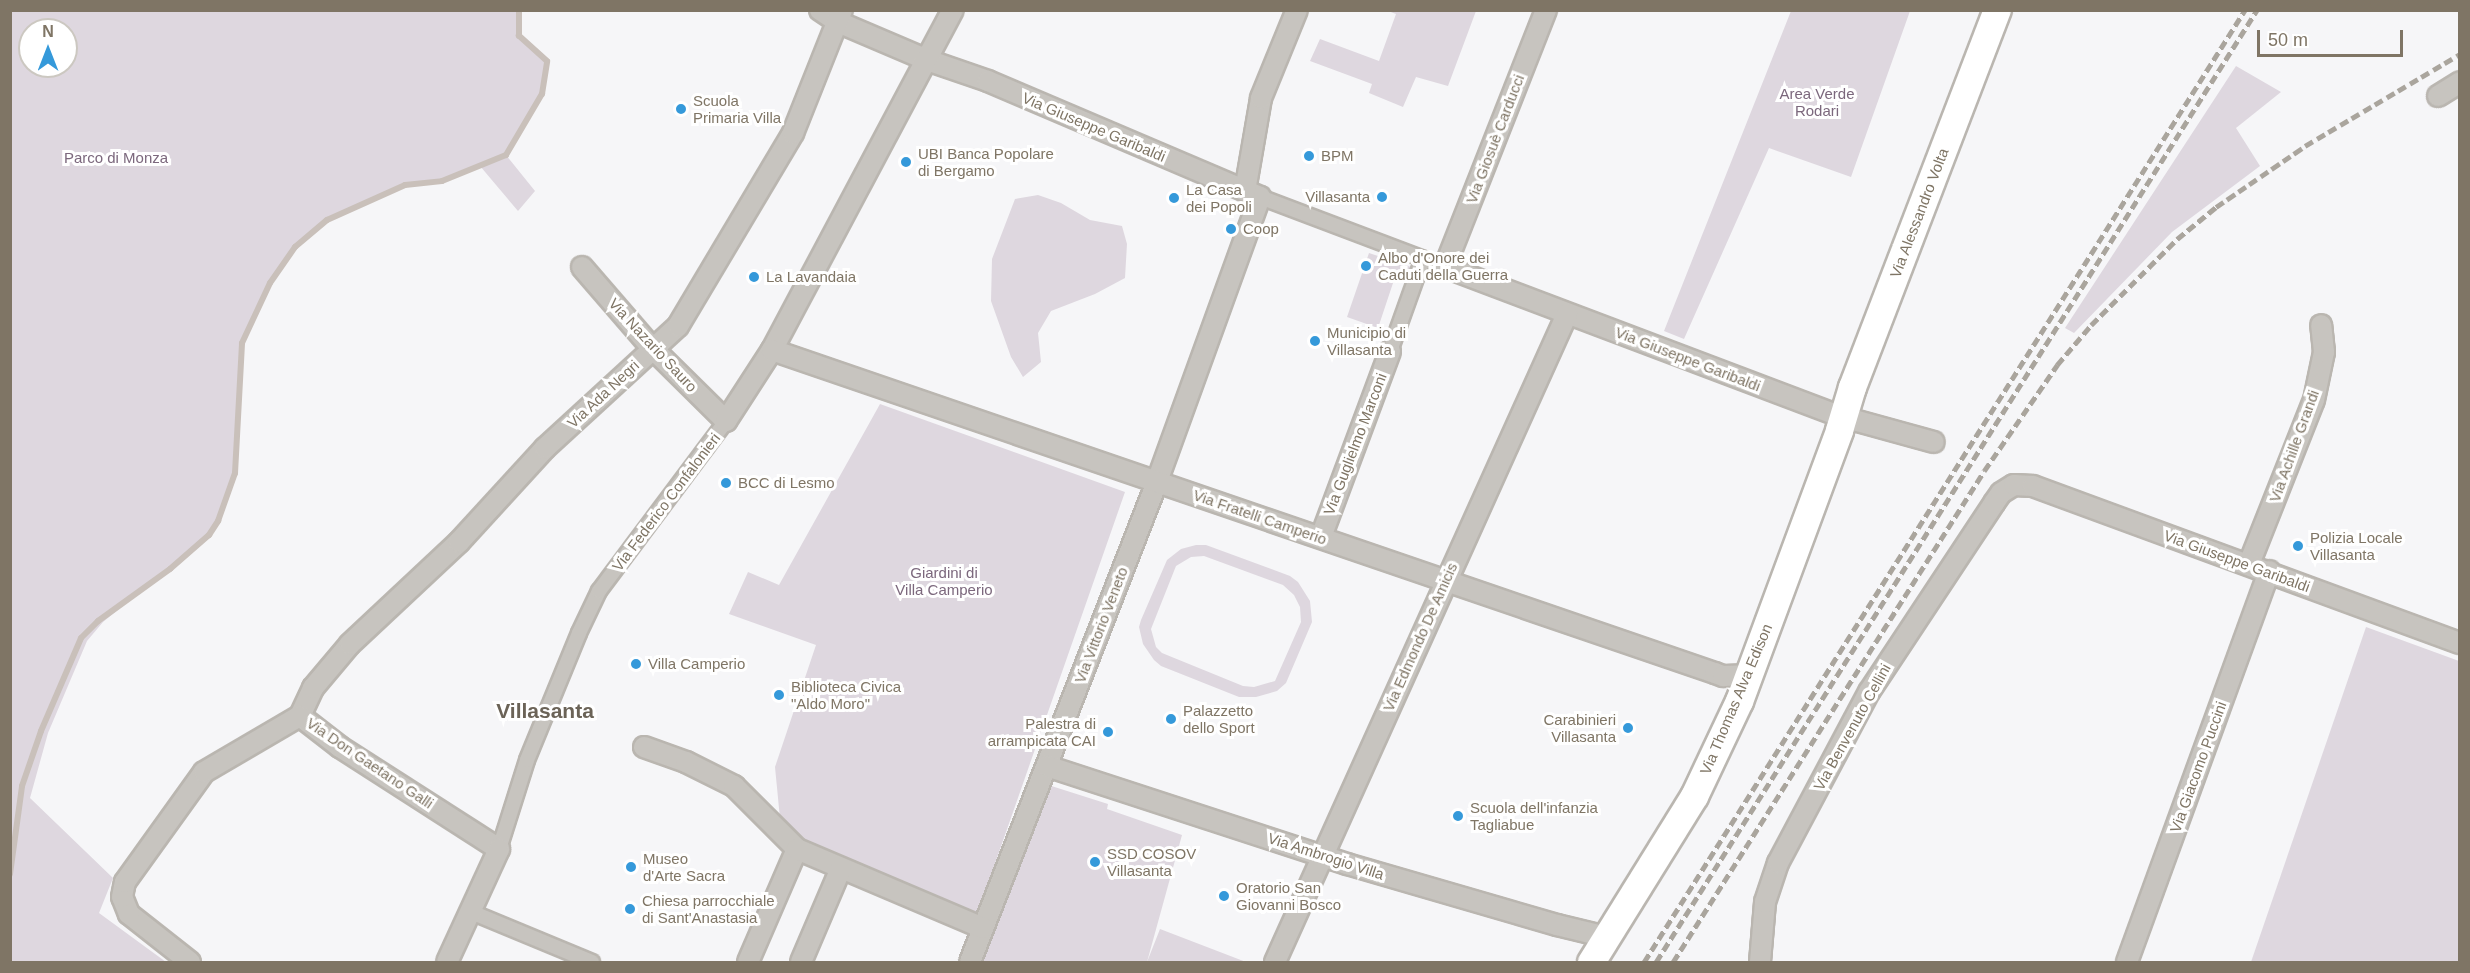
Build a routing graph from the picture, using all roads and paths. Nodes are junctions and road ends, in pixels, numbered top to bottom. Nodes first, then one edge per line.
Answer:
1 (820, 10) edge
2 (952, 10) edge
3 (1297, 10) edge
4 (1546, 10) edge
5 (1997, 10) edge
6 (840, 16) edge
7 (927, 60) junction
8 (2460, 82) edge
9 (2438, 96) dead end
10 (1252, 194) junction
11 (1423, 259) junction
12 (582, 267) dead end
13 (1445, 267) junction
14 (1568, 314) junction
15 (2321, 325) dead end
16 (652, 348) junction
17 (772, 350) junction
18 (1390, 351) joint
19 (1843, 417) junction
20 (726, 421) junction
21 (1934, 442) dead end
22 (1156, 482) junction
23 (2014, 485) joint
24 (1321, 537) junction
25 (2249, 564) junction
26 (2269, 571) junction
27 (1445, 580) junction
28 (2460, 643) edge
29 (1748, 675) junction
30 (300, 716) junction
31 (644, 747) dead end
32 (1047, 766) junction
33 (498, 849) junction
34 (797, 849) junction
35 (1322, 854) junction
36 (841, 868) junction
37 (471, 912) junction
38 (983, 928) junction
39 (1607, 937) junction
40 (190, 963) edge
41 (447, 963) edge
42 (592, 963) edge
43 (748, 963) edge
44 (801, 963) edge
45 (970, 963) edge
46 (1275, 963) edge
47 (1591, 963) edge
48 (1760, 963) edge
49 (2127, 963) edge

1 - 6 street, Via Giuseppe Garibaldi
2 - 7 street, Via Federico Confalonieri
3 - 10 street, Via Vittorio Veneto
4 - 13 street, Via Giosuè Carducci
5 - 19 main road, Via Alessandro Volta
6 - 7 street, Via Giuseppe Garibaldi
6 - 16 street, Via Ada Negri
7 - 10 street, Via Giuseppe Garibaldi
7 - 17 street, Via Federico Confalonieri
8 - 9 street
10 - 11 street
10 - 22 street, Via Vittorio Veneto
11 - 13 street
11 - 18 street
12 - 16 street, Via Nazario Sauro
13 - 14 street, Via Giuseppe Garibaldi
14 - 19 street, Via Giuseppe Garibaldi
14 - 27 street, Via Edmondo De Amicis
15 - 25 street, Via Achille Grandi
16 - 20 street, Via Nazario Sauro
16 - 30 street, Via Ada Negri
17 - 20 street, Via Federico Confalonieri
17 - 22 street, Via Fratelli Camperio
18 - 24 street, Via Guglielmo Marconi
19 - 21 street, Via Giuseppe Garibaldi
19 - 29 main road, Via Thomas Alva Edison
20 - 33 street, Via Federico Confalonieri
22 - 24 street, Via Fratelli Camperio
22 - 32 street, Via Vittorio Veneto
23 - 25 street, Via Giuseppe Garibaldi
23 - 48 street, Via Benvenuto Cellini
24 - 27 street, Via Fratelli Camperio
25 - 26 street, Via Giuseppe Garibaldi
26 - 28 street, Via Giuseppe Garibaldi
26 - 49 street, Via Giacomo Puccini
27 - 29 street, Via Fratelli Camperio
27 - 35 street, Via Edmondo De Amicis
29 - 39 main road, Via Thomas Alva Edison
30 - 33 street, Via Don Gaetano Galli
30 - 40 street, Via Don Gaetano Galli
31 - 34 street
32 - 35 street, Via Ambrogio Villa
32 - 38 street, Via Vittorio Veneto
33 - 37 street, Via Federico Confalonieri
34 - 36 street
34 - 43 street
35 - 39 street, Via Ambrogio Villa
35 - 46 street, Via Edmondo De Amicis
36 - 38 street
36 - 44 street
37 - 41 street, Via Federico Confalonieri
37 - 42 street
38 - 45 street, Via Vittorio Veneto
39 - 47 main road, Via Thomas Alva Edison

